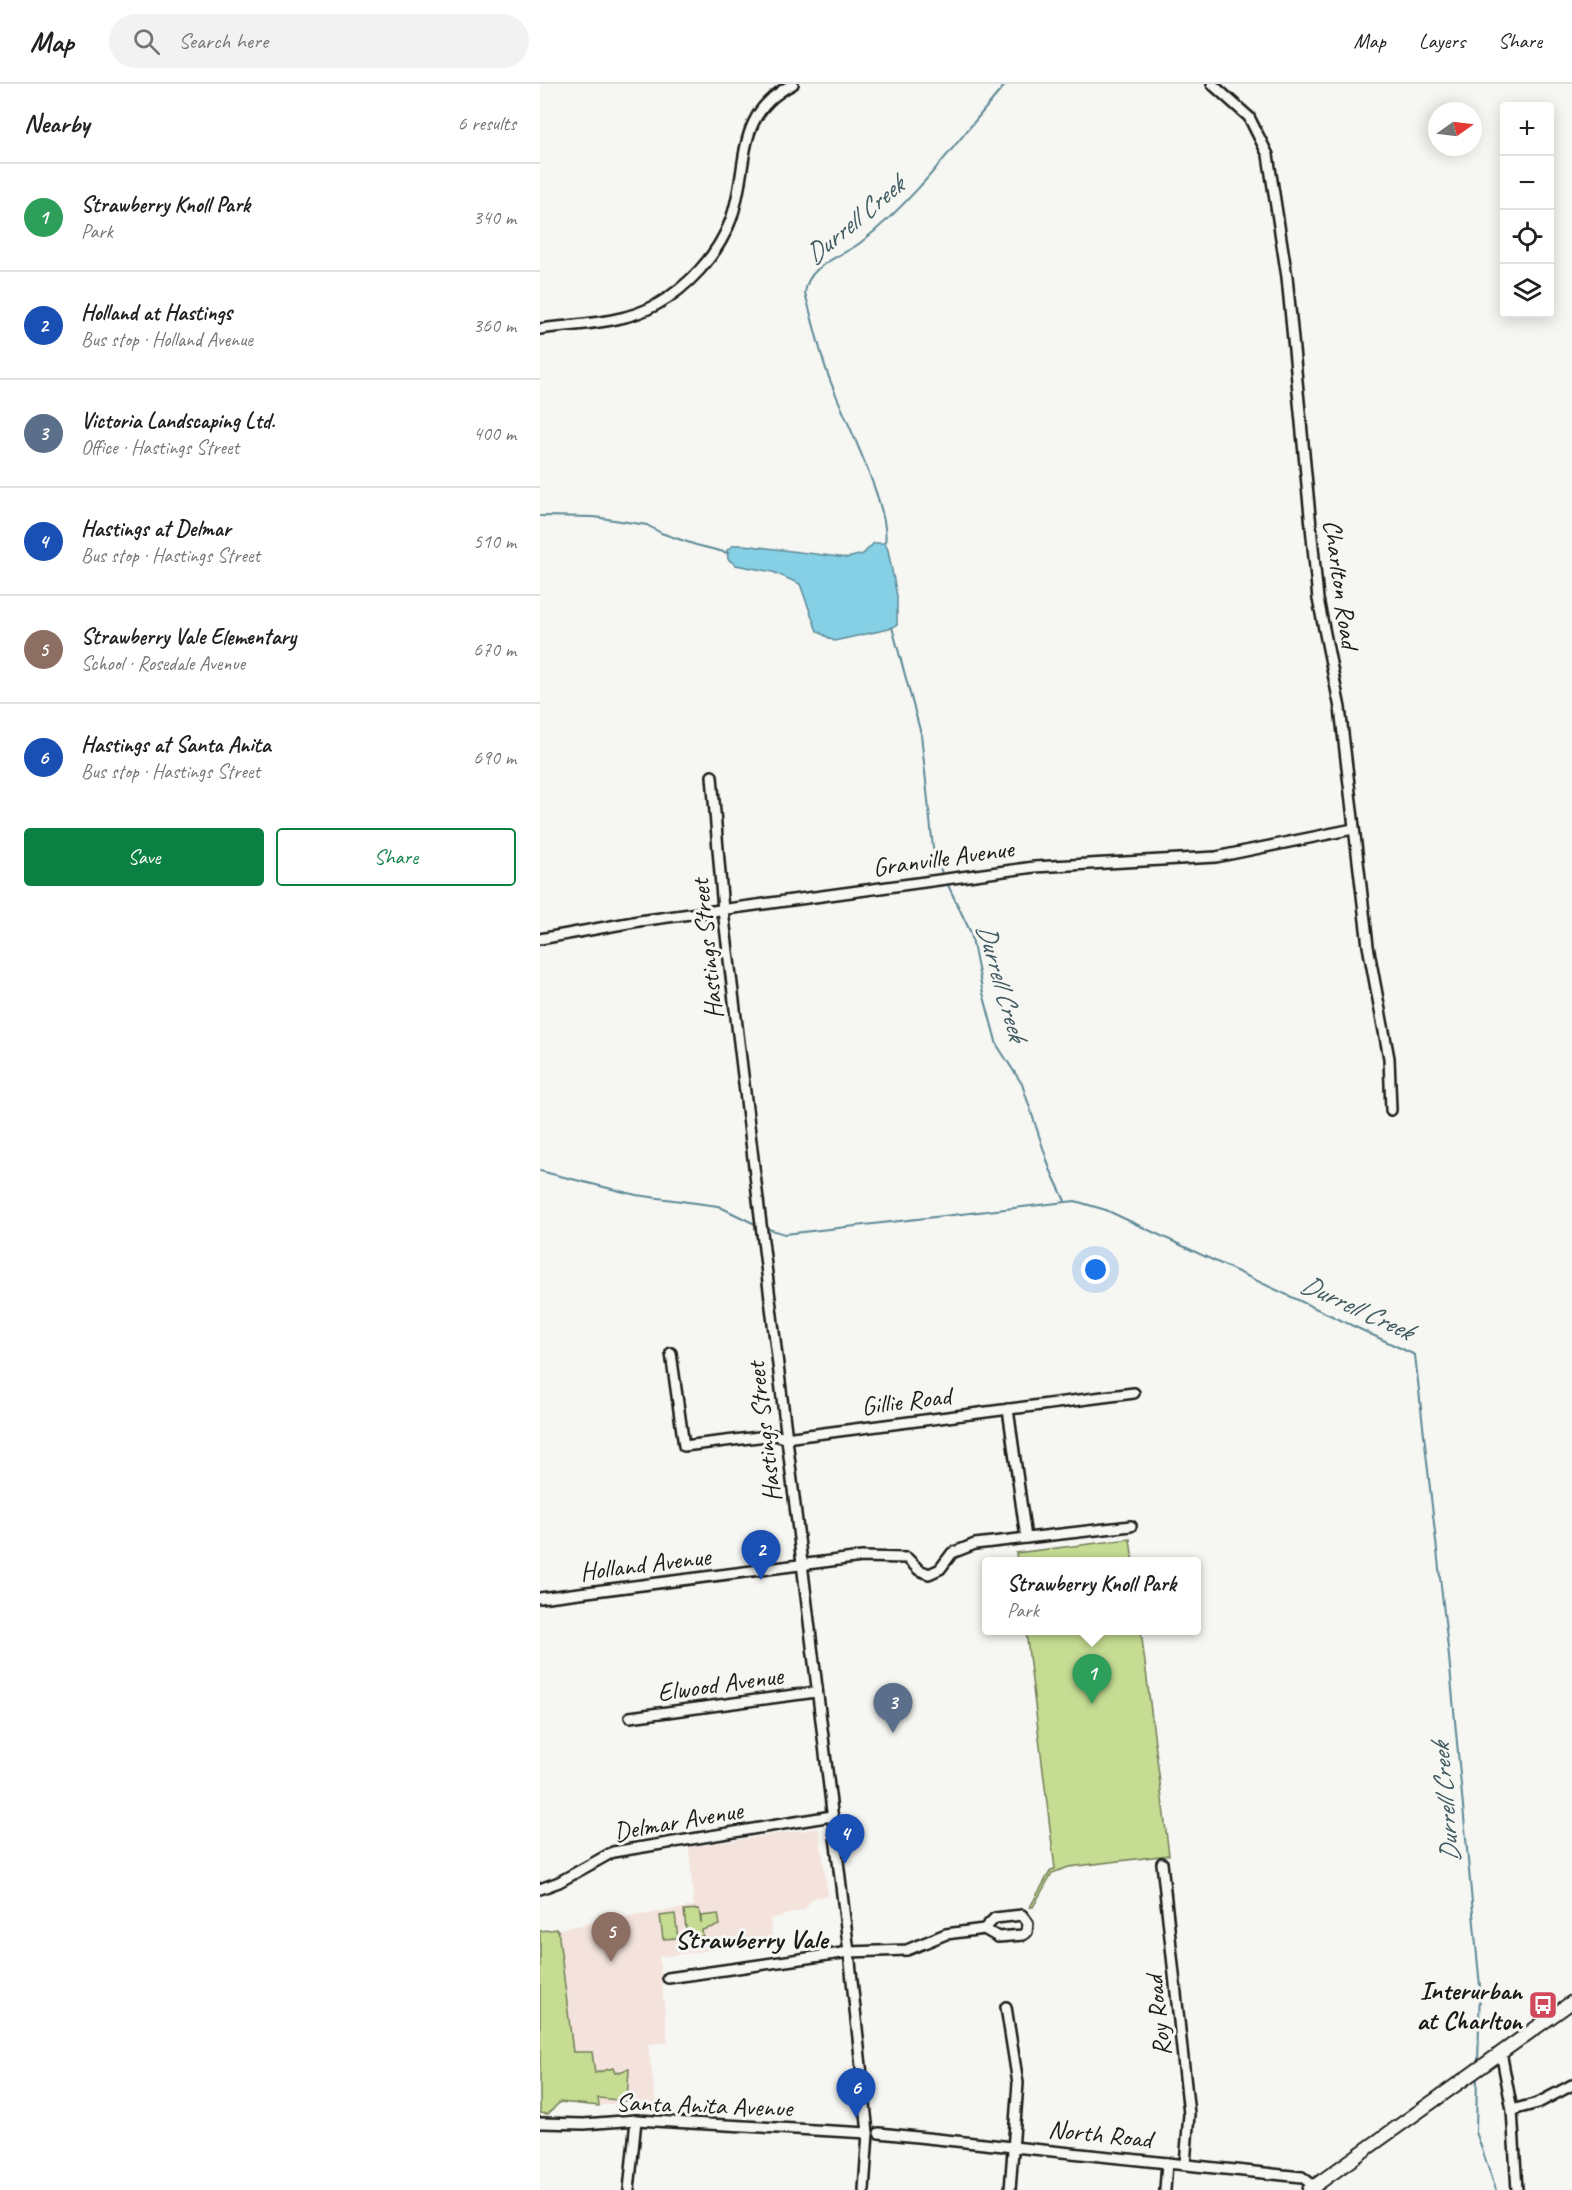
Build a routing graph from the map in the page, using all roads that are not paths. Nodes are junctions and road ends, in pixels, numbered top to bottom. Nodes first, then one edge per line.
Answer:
1 (793, 84) edge
2 (1212, 84) edge
3 (540, 329) edge
4 (712, 776) dead end
5 (1353, 829) junction
6 (723, 910) junction
7 (540, 939) edge
8 (1390, 1110) dead end
9 (671, 1353) dead end
10 (1134, 1393) dead end
11 (1008, 1409) junction
12 (785, 1438) junction
13 (1131, 1526) dead end
14 (1026, 1538) junction
15 (801, 1566) junction
16 (540, 1598) edge
17 (816, 1692) junction
18 (630, 1717) dead end
19 (832, 1816) junction
20 (1162, 1863) dead end
21 (540, 1889) edge
22 (984, 1929) dead end
23 (849, 1953) junction
24 (668, 1978) dead end
25 (1572, 2002) edge
26 (1006, 2007) dead end
27 (1501, 2052) junction
28 (1572, 2085) edge
29 (1512, 2110) junction
30 (636, 2120) junction
31 (540, 2123) edge
32 (868, 2133) junction
33 (879, 2133) dead end
34 (1015, 2146) junction
35 (1167, 2163) junction
36 (1185, 2164) junction
37 (1311, 2188) edge
38 (629, 2190) edge
39 (864, 2190) edge
40 (1010, 2190) edge
41 (1165, 2190) edge
42 (1517, 2190) edge

1 - 3 street
2 - 5 street, Charlton Road
4 - 6 street, Hastings Street
5 - 6 street, Granville Avenue
5 - 8 street, Charlton Road
6 - 7 street, Granville Avenue
6 - 12 street, Hastings Street
9 - 12 street, Gillie Road
10 - 11 street, Gillie Road
11 - 12 street, Gillie Road
11 - 14 street
12 - 15 street, Hastings Street
13 - 14 street, Holland Avenue
14 - 15 street, Holland Avenue
15 - 16 street, Holland Avenue
15 - 17 street, Hastings Street
17 - 18 street, Elwood Avenue
17 - 19 street, Hastings Street
19 - 21 street, Delmar Avenue
19 - 23 street, Hastings Street
20 - 36 street, Roy Road
22 - 23 street
23 - 24 street
23 - 32 street, Hastings Street
25 - 27 main road
26 - 34 street
27 - 29 street
27 - 37 main road
28 - 29 street
29 - 42 street
30 - 31 street, Santa Anita Avenue
30 - 32 street, Santa Anita Avenue
30 - 38 street
32 - 39 street, Hastings Street
33 - 34 street, North Road
34 - 35 street, North Road
34 - 40 street
35 - 36 street, North Road
35 - 41 street
36 - 37 street, North Road

